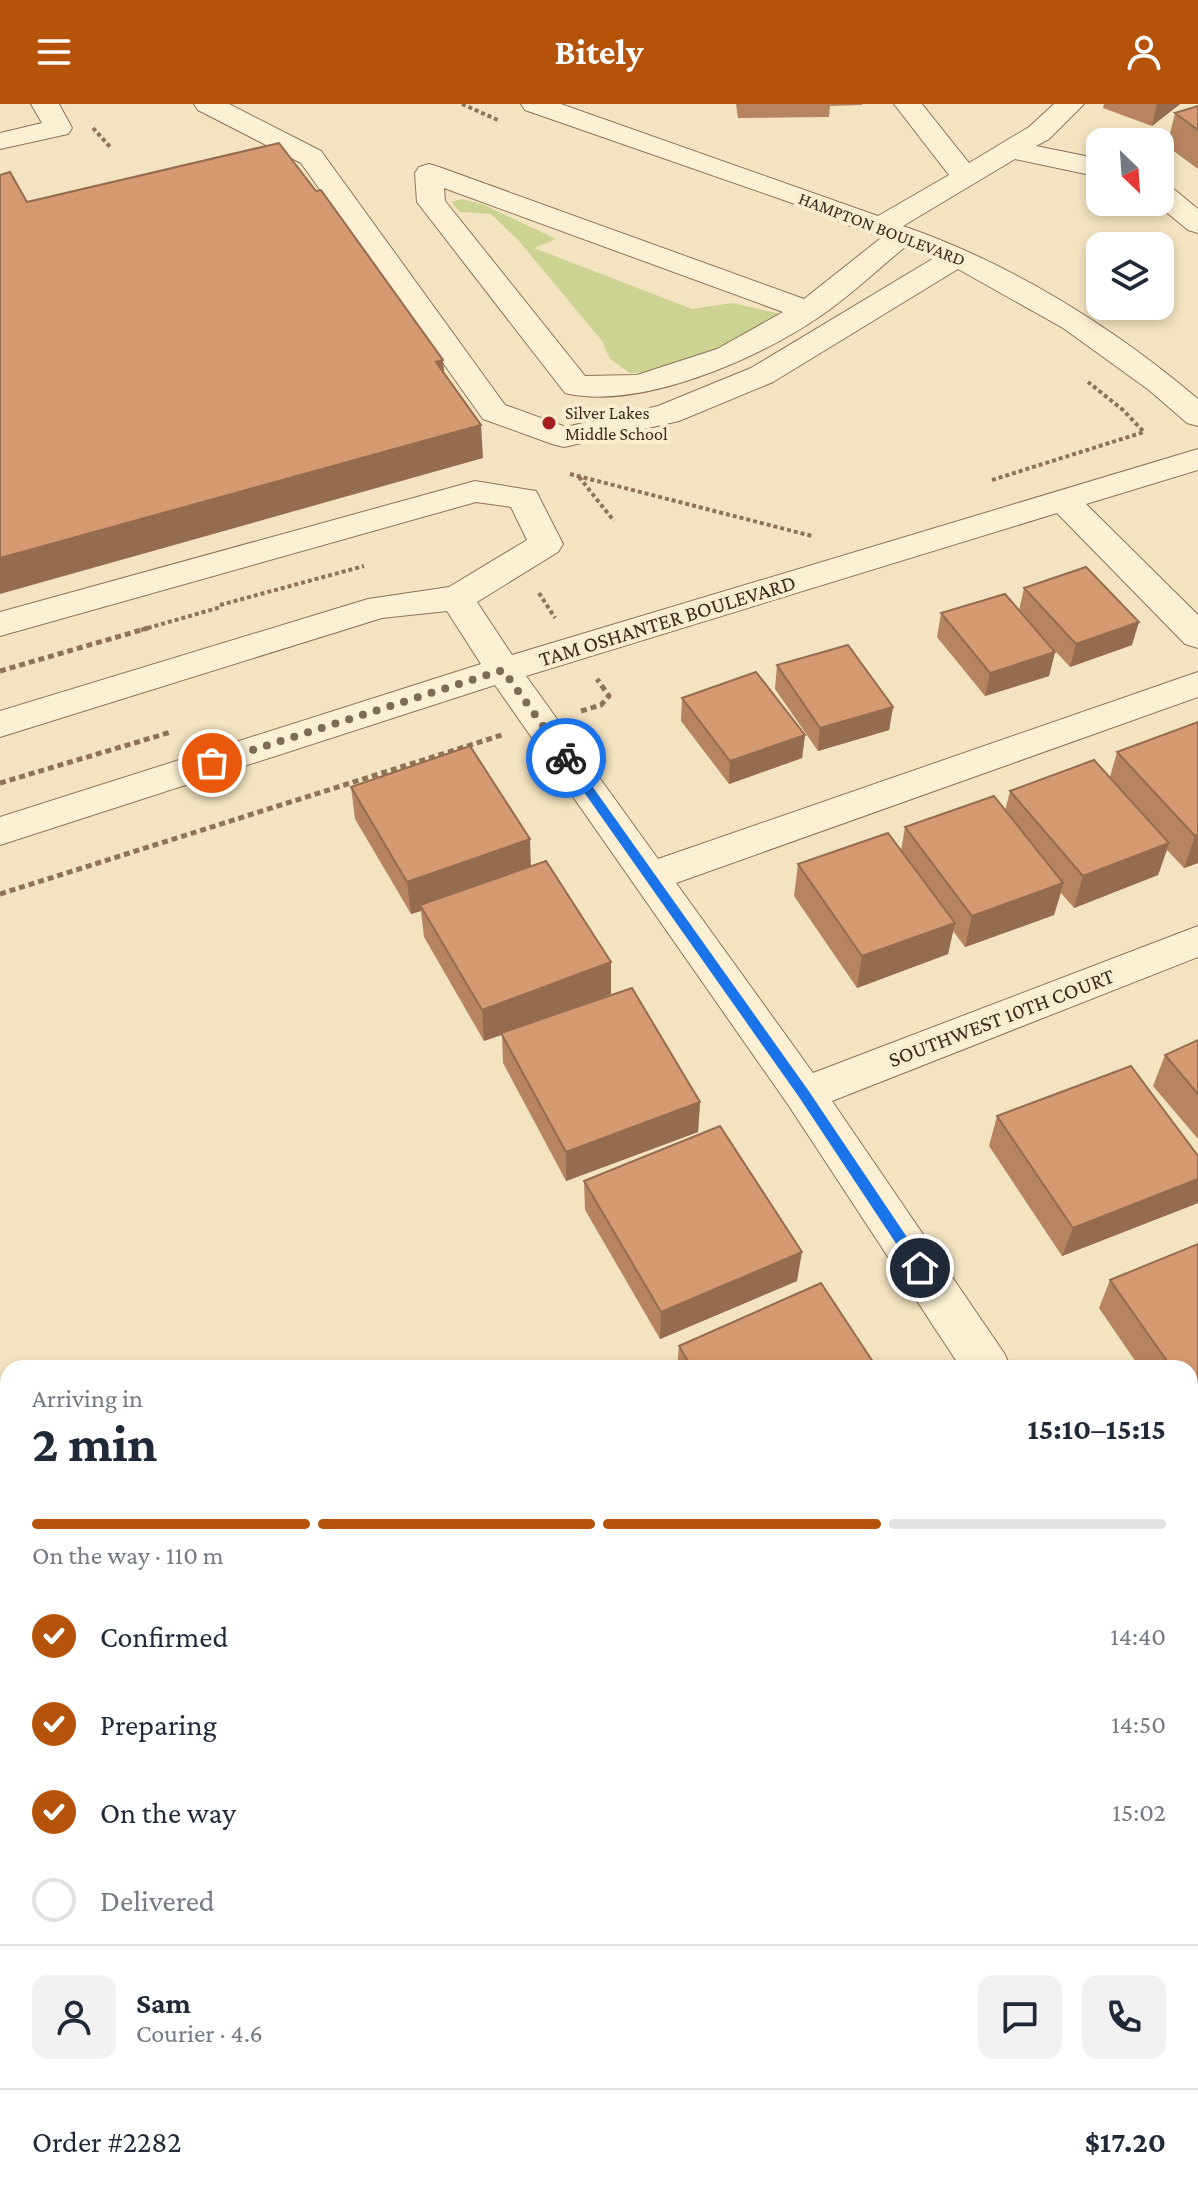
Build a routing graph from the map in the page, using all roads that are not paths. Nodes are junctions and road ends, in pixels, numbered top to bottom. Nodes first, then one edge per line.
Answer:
1 (45, 104) edge
2 (208, 104) edge
3 (535, 104) edge
4 (908, 104) edge
5 (1070, 104) edge
6 (0, 141) edge
7 (1012, 150) junction
8 (1086, 165) edge
9 (965, 177) junction
10 (1174, 204) edge
11 (1198, 224) edge
12 (892, 231) junction
13 (957, 257) junction
14 (808, 311) junction
15 (1198, 416) edge
16 (1198, 459) edge
17 (1063, 500) junction
18 (457, 598) junction
19 (0, 624) edge
20 (1198, 636) edge
21 (503, 670) junction
22 (1198, 684) edge
23 (0, 724) edge
24 (0, 831) edge
25 (650, 877) junction
26 (1198, 941) edge
27 (804, 1094) junction
28 (982, 1360) edge

1 - 6 street
2 - 13 street
3 - 12 street, HAMPTON BOULEVARD
4 - 9 street
5 - 7 street
7 - 8 street
7 - 9 street
9 - 12 street
10 - 11 street
12 - 13 street, HAMPTON BOULEVARD
12 - 14 street
13 - 15 street, HAMPTON BOULEVARD
14 - 14 street
16 - 17 street, TAM OSHANTER BOULEVARD
17 - 20 street
17 - 21 street, TAM OSHANTER BOULEVARD
18 - 19 street
18 - 21 street
18 - 23 street
21 - 24 street, TAM OSHANTER BOULEVARD
21 - 25 street
22 - 25 street
25 - 27 street
26 - 27 street, SOUTHWEST 10TH COURT
27 - 28 street

